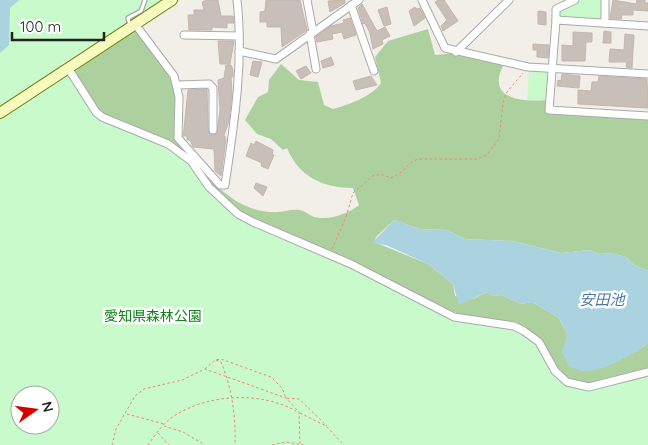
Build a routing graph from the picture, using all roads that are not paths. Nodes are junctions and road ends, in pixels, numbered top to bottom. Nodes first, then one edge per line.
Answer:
1 (145, 0) edge
2 (172, 0) edge
3 (237, 0) edge
4 (307, 0) edge
5 (359, 0) edge
6 (422, 0) edge
7 (509, 0) edge
8 (575, 0) edge
9 (605, 0) edge
10 (349, 4) edge
11 (556, 20) junction
12 (605, 23) junction
13 (133, 25) junction
14 (648, 26) edge
15 (312, 33) junction
16 (184, 35) dead end
17 (239, 36) junction
18 (239, 51) junction
19 (456, 52) junction
20 (68, 68) junction
21 (316, 69) dead end
22 (552, 69) junction
23 (374, 71) dead end
24 (648, 74) edge
25 (178, 85) junction
26 (0, 113) edge
27 (648, 116) edge
28 (213, 130) dead end
29 (192, 160) junction
30 (648, 372) edge

1 - 13 lane
2 - 13 street
3 - 17 street
4 - 15 street
5 - 10 street
6 - 19 street
7 - 19 street
8 - 11 street
9 - 12 street
10 - 15 street
10 - 23 street
11 - 12 street
11 - 22 street
12 - 14 street
13 - 20 street
13 - 25 street
15 - 18 street
15 - 21 street
16 - 17 street
17 - 18 street
18 - 29 street
19 - 22 street
20 - 26 street
20 - 29 street
22 - 24 street
22 - 27 street
25 - 28 street
25 - 29 street
29 - 30 street

